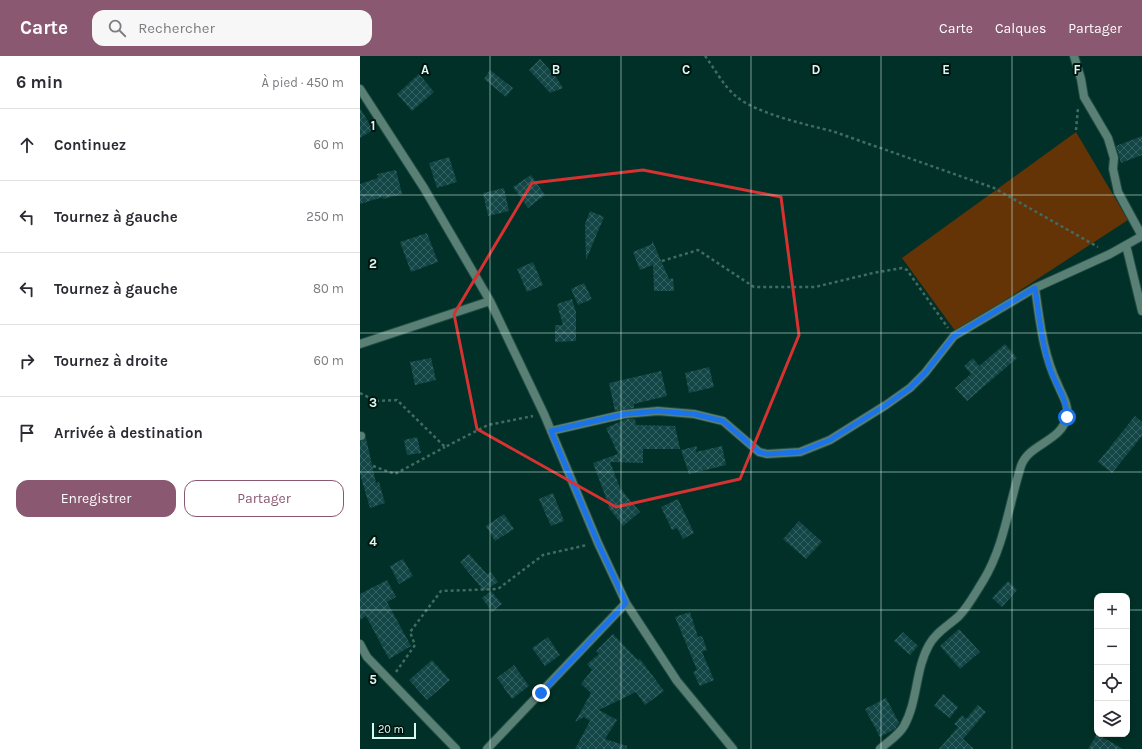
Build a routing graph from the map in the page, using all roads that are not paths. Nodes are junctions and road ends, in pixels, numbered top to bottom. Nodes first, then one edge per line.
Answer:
1 (1074, 56) edge
2 (360, 89) edge
3 (1142, 236) edge
4 (1126, 245) junction
5 (1035, 288) junction
6 (490, 301) junction
7 (1142, 311) edge
8 (360, 344) edge
9 (551, 431) junction
10 (626, 603) junction
11 (360, 644) edge
12 (456, 749) edge
13 (487, 749) edge
14 (734, 749) edge
15 (880, 749) edge

1 - 3 street
2 - 6 street
3 - 4 street
4 - 5 street
4 - 7 street
5 - 9 street
5 - 15 street
6 - 8 street
6 - 9 street
9 - 10 street
10 - 13 street
10 - 14 street
11 - 12 street

